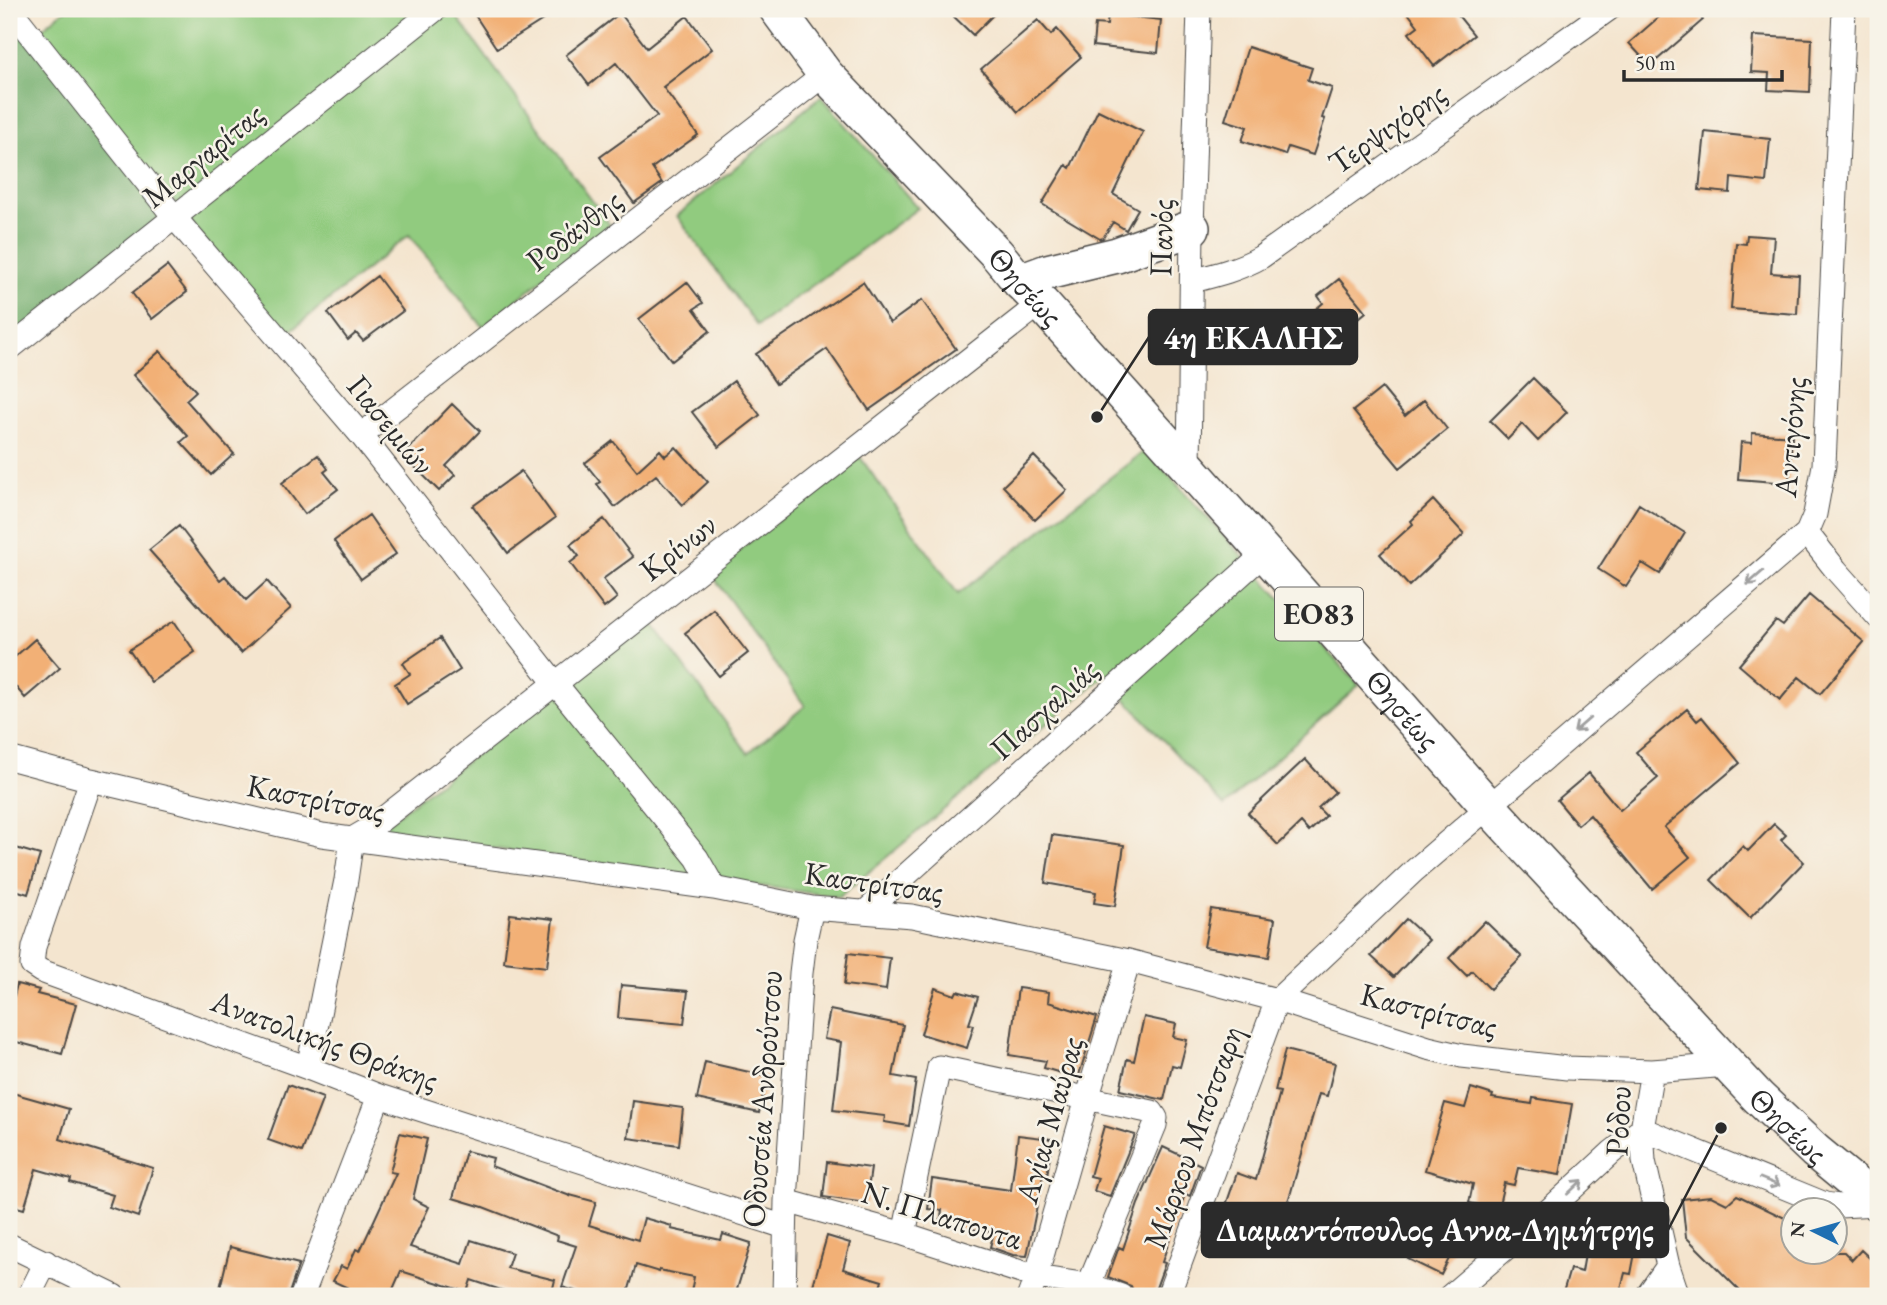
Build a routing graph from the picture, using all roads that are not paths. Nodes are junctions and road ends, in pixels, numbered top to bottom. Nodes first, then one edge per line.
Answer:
1 (10, 9) edge
2 (436, 9) edge
3 (777, 9) edge
4 (1199, 9) edge
5 (1609, 9) edge
6 (1844, 9) edge
7 (825, 74) junction
8 (175, 218) junction
9 (1192, 228) junction
10 (1192, 281) junction
11 (1030, 293) junction
12 (9, 349) edge
13 (361, 435) junction
14 (1189, 469) junction
15 (1807, 533) junction
16 (1265, 553) junction
17 (1878, 617) edge
18 (555, 683) junction
19 (9, 758) edge
20 (91, 780) junction
21 (1488, 806) junction
22 (352, 839) junction
23 (714, 888) junction
24 (813, 908) junction
25 (865, 912) junction
26 (1129, 961) junction
27 (1277, 1000) junction
28 (1728, 1065) junction
29 (308, 1068) junction
30 (1652, 1070) junction
31 (379, 1096) junction
32 (1087, 1099) junction
33 (1642, 1129) junction
34 (786, 1200) junction
35 (1878, 1204) edge
36 (785, 1227) junction
37 (904, 1234) junction
38 (9, 1245) edge
39 (46, 1262) junction
40 (1668, 1266) junction
41 (1032, 1287) edge
42 (1087, 1291) edge
43 (29, 1296) edge
44 (114, 1296) edge
45 (302, 1296) edge
46 (784, 1296) edge
47 (1121, 1296) edge
48 (1168, 1296) edge
49 (1450, 1296) edge
50 (1647, 1296) edge
51 (1678, 1296) edge

1 - 8 street, Γιασεμιών
2 - 8 street, Μαργαρίτας
3 - 7 main road, Θησέως / ΕΟ83
4 - 9 street, Πανός
5 - 10 street, Τερψιχόρης
6 - 15 street, Αντιγόνης
7 - 11 main road, Θησέως / ΕΟ83
7 - 13 street, Ροδάνθης
8 - 12 street, Μαργαρίτας
8 - 13 street, Γιασεμιών
9 - 10 street, Πανός
9 - 11 main road
10 - 14 street, Πανός
11 - 14 main road, Θησέως / ΕΟ83
11 - 18 street, Κρίνων
13 - 18 street, Γιασεμιών
14 - 16 main road, Θησέως / ΕΟ83
15 - 17 street
15 -> 21 street, Αντιγόνης
16 - 21 main road, Θησέως / ΕΟ83
16 - 25 street, Πασχαλιάς
18 - 22 street, Κρίνων
18 - 23 street, Γιασεμιών
19 - 20 street, Καστρίτσας
20 - 22 street, Καστρίτσας
20 - 29 street, Ανατολικής Θράκης
21 - 27 street, Αντιγόνης
21 - 28 main road, Θησέως / ΕΟ83
22 - 23 street, Καστρίτσας
22 - 29 street
23 - 24 street, Καστρίτσας
24 - 25 street, Καστρίτσας
24 - 34 street, Οδυσσέα Ανδρούτσου
25 - 26 street, Καστρίτσας
26 - 27 street, Καστρίτσας
26 - 32 street, Αγίας Μαύρας
27 - 30 street, Καστρίτσας
27 - 48 street, Μάρκου Μπότσαρη
28 - 30 street, Καστρίτσας
28 - 35 main road, Θησέως / ΕΟ83
29 - 31 street, Ανατολικής Θράκης
30 - 33 street, Ρόδου
31 - 36 street, Ανατολικής Θράκης
31 - 45 street
32 - 37 street
32 - 41 street, Αγίας Μαύρας
32 - 42 street
33 -> 35 street
33 - 40 street, Ρόδου
49 -> 33 street
34 - 36 street, Οδυσσέα Ανδρούτσου
34 - 37 street, Ν. Πλαπουτα
36 - 46 street, Οδυσσέα Ανδρούτσου
37 - 41 street, Ν. Πλαπουτα
38 - 39 street
39 - 43 street
39 - 44 street
40 - 50 street
40 - 51 street, Ρόδου
41 - 42 street, Ν. Πλαπουτα
42 - 47 street, Ν. Πλαπουτα

